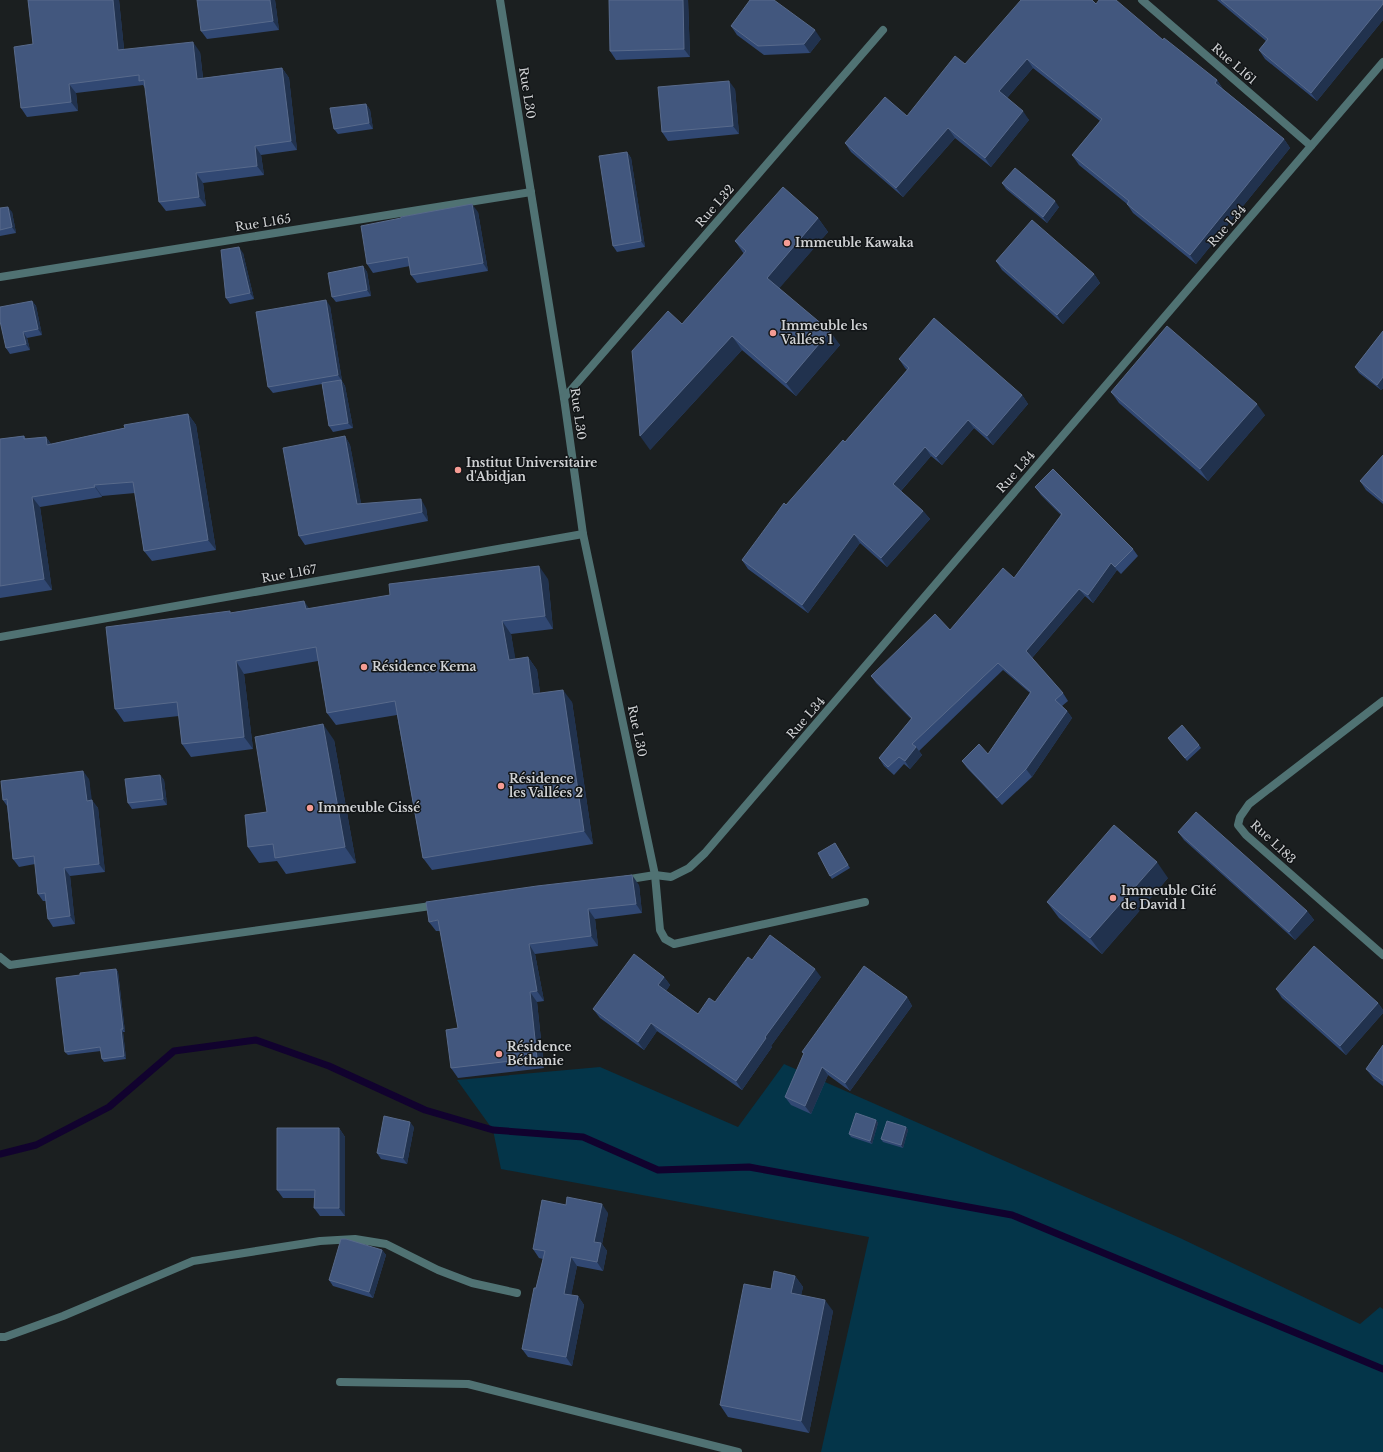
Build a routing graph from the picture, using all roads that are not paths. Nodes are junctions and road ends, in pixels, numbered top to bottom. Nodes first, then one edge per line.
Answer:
1 (500, 0) edge
2 (1142, 0) edge
3 (884, 30) dead end
4 (1383, 62) edge
5 (1311, 146) junction
6 (531, 192) junction
7 (0, 277) edge
8 (564, 398) junction
9 (583, 534) junction
10 (0, 637) edge
11 (1383, 701) edge
12 (655, 875) junction
13 (616, 881) edge
14 (865, 902) dead end
15 (443, 905) edge
16 (1383, 955) edge
17 (0, 957) edge
18 (517, 1293) dead end
19 (0, 1337) edge
20 (340, 1382) dead end
21 (738, 1452) edge

1 - 6 street, Rue L30
2 - 5 street, Rue L161
3 - 8 street, Rue L32
4 - 5 street, Rue L34
5 - 12 street, Rue L34
6 - 7 street, Rue L165
6 - 8 street, Rue L30
8 - 9 street, Rue L30
9 - 10 street, Rue L167
9 - 12 street, Rue L30
11 - 16 street, Rue L183
12 - 13 street, Rue L34
12 - 14 street, Rue L30
15 - 17 street
18 - 19 street
20 - 21 street

